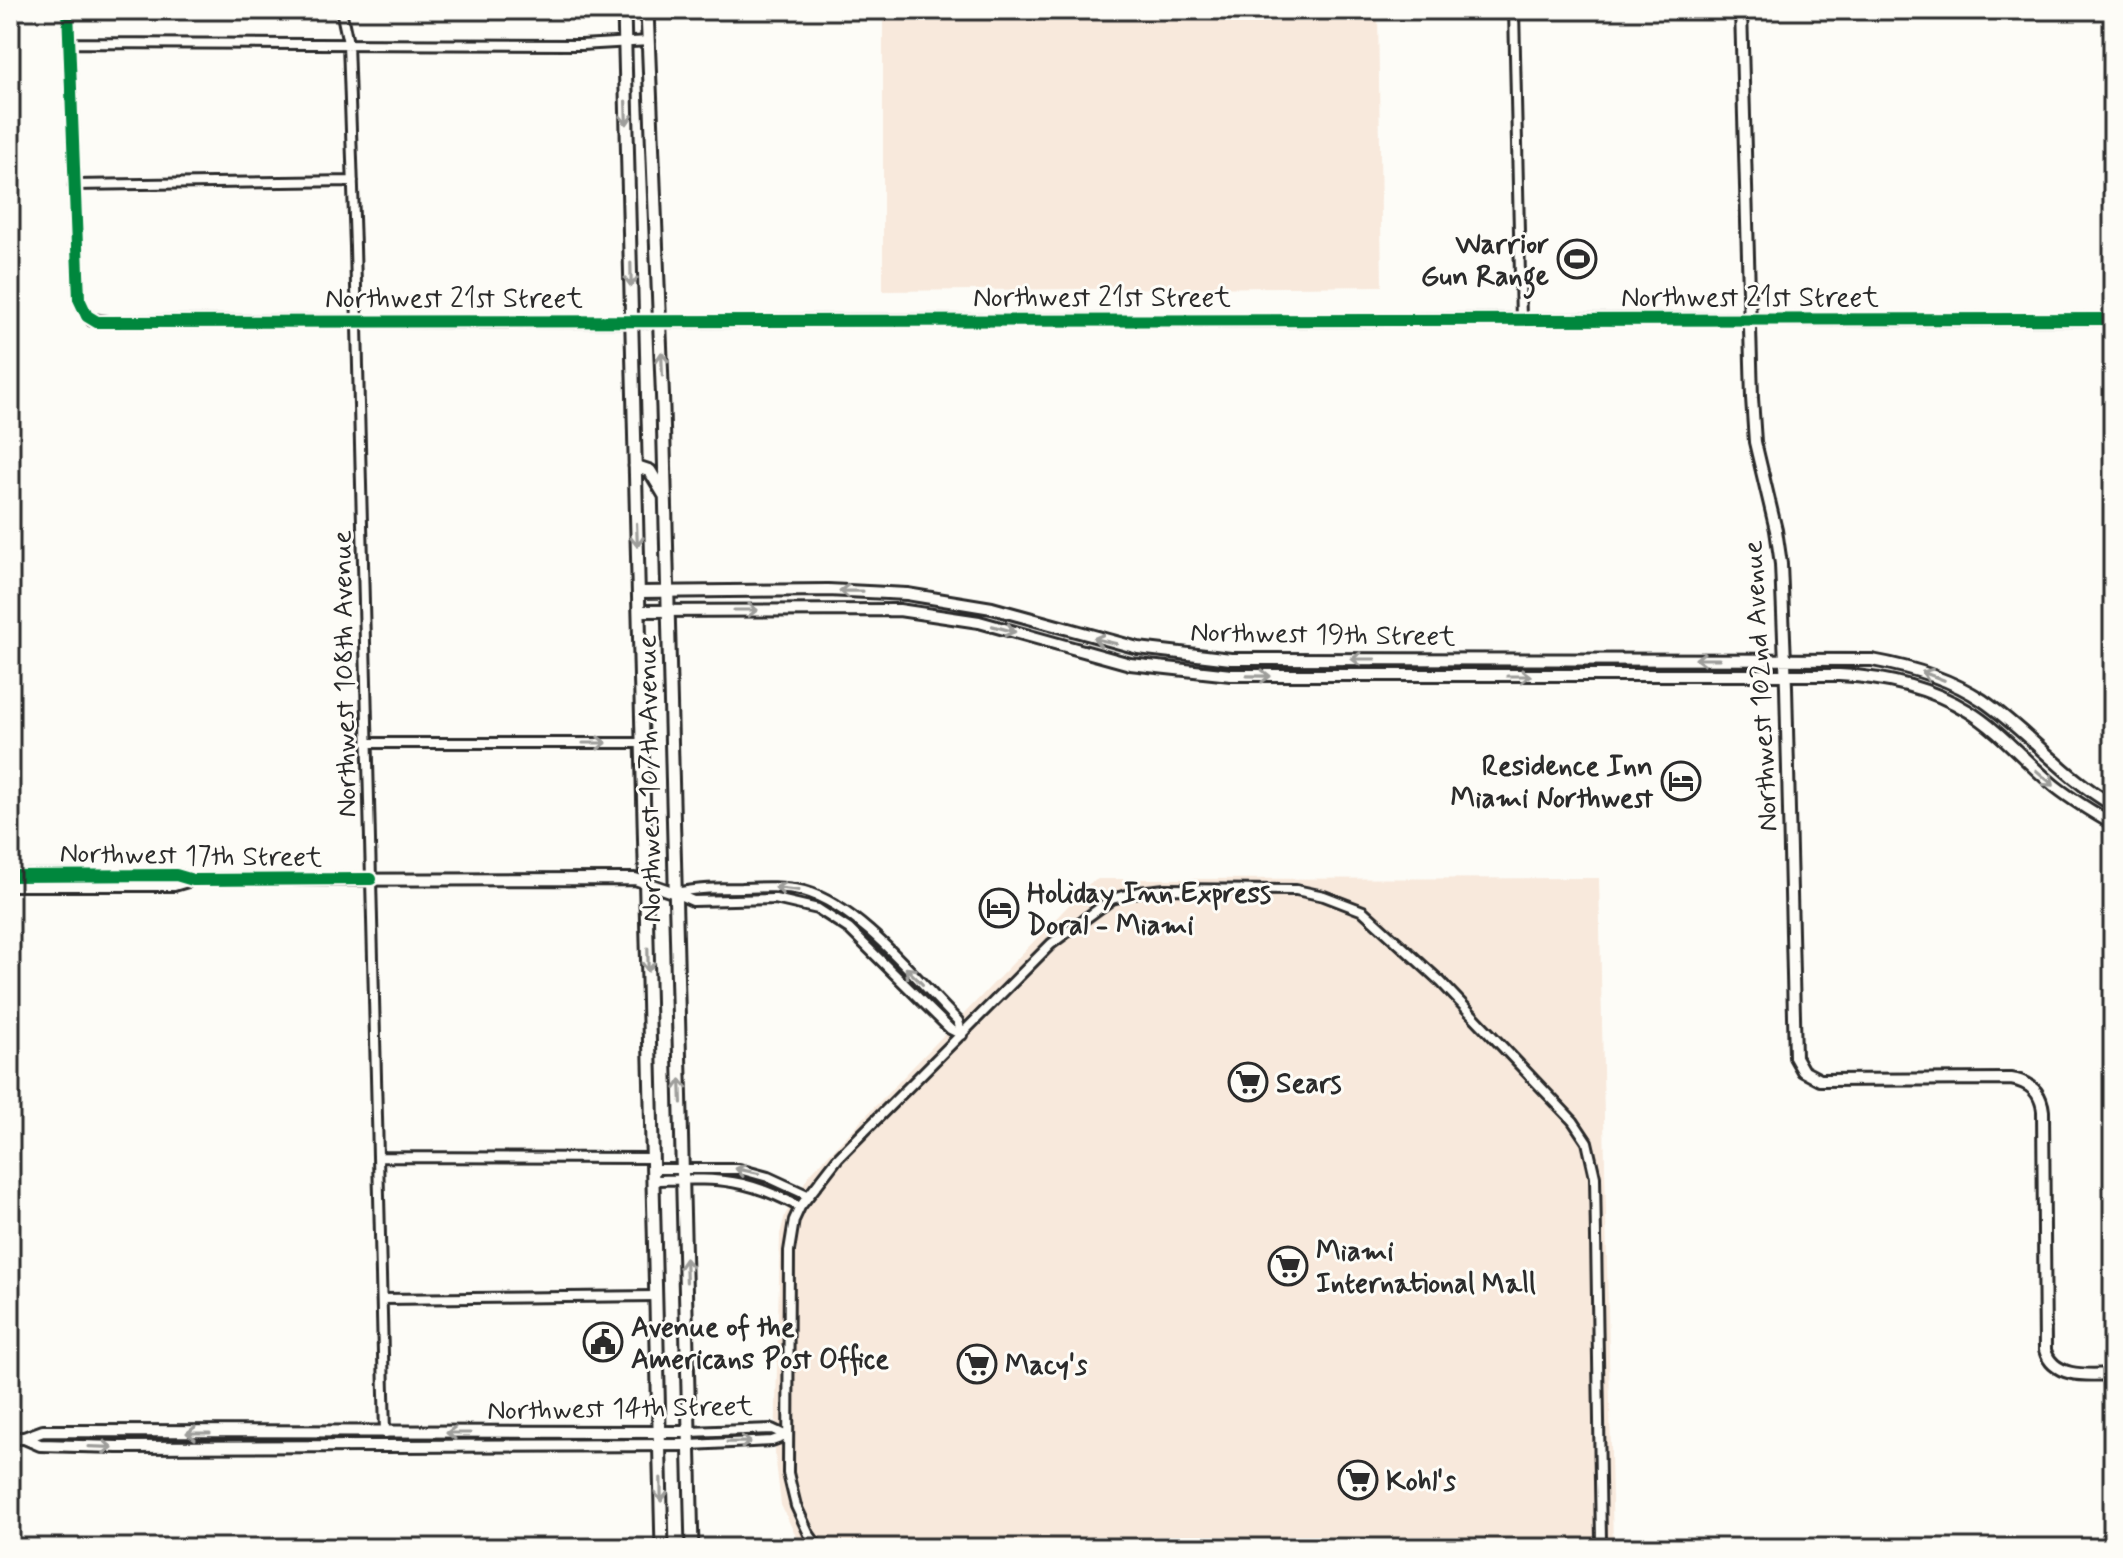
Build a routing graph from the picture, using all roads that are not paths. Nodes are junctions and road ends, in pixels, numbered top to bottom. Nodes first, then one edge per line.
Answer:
1 (68, 10) edge
2 (341, 10) edge
3 (624, 10) edge
4 (647, 10) edge
5 (1514, 10) edge
6 (1741, 10) edge
7 (649, 41) junction
8 (68, 43) junction
9 (348, 43) junction
10 (624, 43) junction
11 (353, 181) junction
12 (73, 185) junction
13 (2113, 319) edge
14 (92, 320) joint
15 (1521, 320) junction
16 (1750, 320) junction
17 (632, 321) junction
18 (660, 321) junction
19 (357, 322) junction
20 (635, 466) junction
21 (665, 497) junction
22 (668, 591) junction
23 (639, 592) junction
24 (668, 610) junction
25 (640, 611) junction
26 (1785, 660) junction
27 (1786, 675) junction
28 (367, 743) junction
29 (642, 743) junction
30 (2113, 805) edge
31 (2113, 824) edge
32 (10, 876) edge
33 (371, 879) junction
34 (193, 880) junction
35 (646, 882) junction
36 (10, 885) edge
37 (675, 893) junction
38 (962, 1035) junction
39 (378, 1157) junction
40 (653, 1169) junction
41 (683, 1174) junction
42 (807, 1195) junction
43 (800, 1207) junction
44 (656, 1296) junction
45 (382, 1299) junction
46 (2113, 1374) edge
47 (660, 1432) junction
48 (689, 1432) junction
49 (385, 1433) junction
50 (507, 1433) junction
51 (787, 1436) junction
52 (10, 1438) edge
53 (24, 1438) junction
54 (690, 1445) junction
55 (385, 1447) junction
56 (507, 1447) junction
57 (660, 1447) junction
58 (662, 1548) edge
59 (692, 1548) edge
60 (819, 1548) edge
61 (1599, 1548) edge

1 - 8 street
2 - 9 street, Northwest 108th Avenue
3 - 10 main road, Northwest 107th Avenue
4 - 7 main road, Northwest 107th Avenue
5 - 15 street
6 - 16 street, Northwest 102nd Avenue
7 - 10 street
7 - 18 main road, Northwest 107th Avenue
8 - 9 street
8 - 12 street
9 - 10 street
9 - 11 street, Northwest 108th Avenue
10 -> 17 main road, Northwest 107th Avenue
11 - 12 street
11 - 19 street, Northwest 108th Avenue
12 - 14 street
13 - 16 street, Northwest 21st Street
14 - 19 street, Northwest 21st Street
15 - 16 street, Northwest 21st Street
15 - 18 street, Northwest 21st Street
16 - 26 street, Northwest 102nd Avenue
17 - 18 street, Northwest 21st Street
17 - 19 street, Northwest 21st Street
17 - 20 main road, Northwest 107th Avenue
21 -> 18 main road, Northwest 107th Avenue
19 - 28 street, Northwest 108th Avenue
20 - 21 main road
20 -> 23 main road, Northwest 107th Avenue
21 - 22 main road, Northwest 107th Avenue
22 - 23 street, Northwest 19th Street
22 - 24 main road, Northwest 107th Avenue
26 -> 22 street, Northwest 19th Street
23 - 25 main road, Northwest 107th Avenue
24 - 25 street, Northwest 19th Street
24 -> 27 street, Northwest 19th Street
24 - 37 main road, Northwest 107th Avenue
25 - 29 main road, Northwest 107th Avenue
26 - 27 street, Northwest 102nd Avenue
30 -> 26 street, Northwest 19th Street
27 -> 31 street, Northwest 19th Street
27 - 46 street, Northwest 102nd Avenue
28 -> 29 street
28 - 33 street, Northwest 108th Avenue
29 - 35 main road, Northwest 107th Avenue
32 - 34 street, Northwest 17th Street
33 - 34 street, Northwest 17th Street
33 - 35 street, Northwest 17th Street
33 - 39 street, Northwest 108th Avenue
34 - 36 street, Northwest 17th Street
35 - 37 street, Northwest 17th Street
35 -> 40 main road, Northwest 107th Avenue
37 - 38 street
41 -> 37 main road, Northwest 107th Avenue
38 - 42 street
38 - 61 street
39 - 40 street
39 - 45 street, Northwest 108th Avenue
40 - 41 street
40 - 44 main road, Northwest 107th Avenue
42 -> 41 street
41 - 43 street
48 -> 41 main road, Northwest 107th Avenue
42 - 43 street
43 - 51 street
44 - 45 street
44 - 47 main road, Northwest 107th Avenue
45 - 49 street, Northwest 108th Avenue
47 - 48 street, Northwest 14th Street
47 - 50 street, Northwest 14th Street
47 - 57 main road, Northwest 107th Avenue
48 - 51 street, Northwest 14th Street
48 - 54 main road, Northwest 107th Avenue
50 -> 49 street, Northwest 14th Street
49 -> 53 street, Northwest 14th Street
49 - 55 street
50 - 56 street
54 -> 51 street, Northwest 14th Street
51 - 60 street
52 - 53 street, Northwest 14th Street
53 -> 55 street, Northwest 14th Street
54 - 57 street, Northwest 14th Street
54 - 59 main road, Northwest 107th Avenue
55 - 56 street, Northwest 14th Street
56 - 57 street, Northwest 14th Street
57 -> 58 main road, Northwest 107th Avenue

